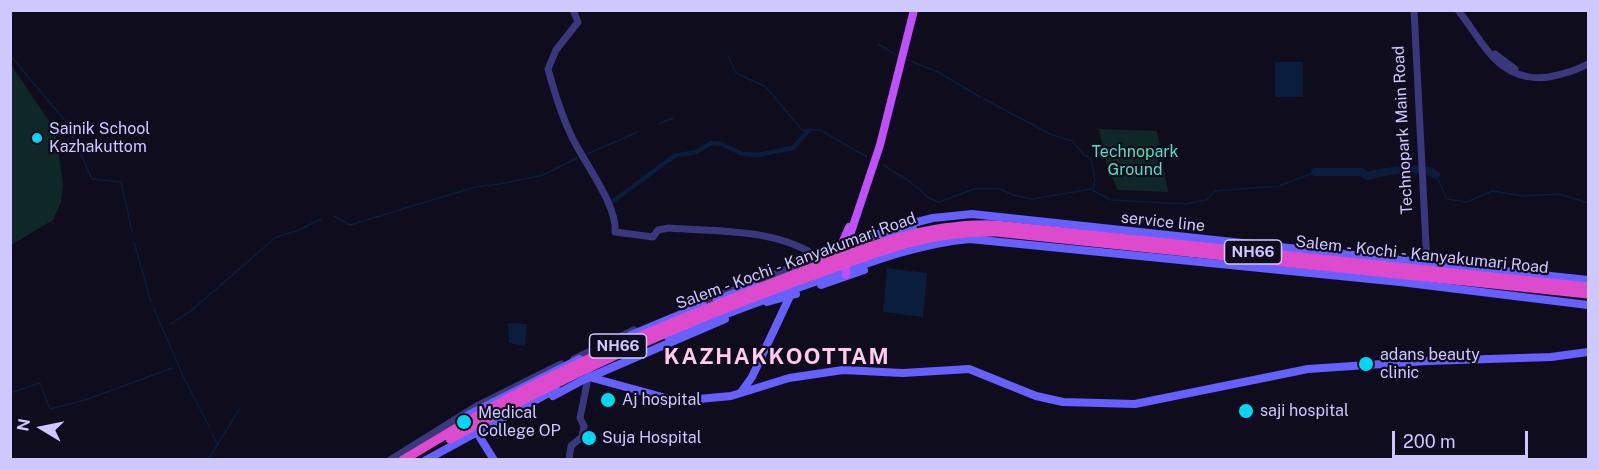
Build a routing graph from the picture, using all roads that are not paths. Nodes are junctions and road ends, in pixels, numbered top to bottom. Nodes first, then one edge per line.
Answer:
1 (573, 10) edge
2 (914, 10) edge
3 (1412, 10) edge
4 (1458, 10) edge
5 (1464, 10) edge
6 (1588, 62) edge
7 (1421, 178) junction
8 (847, 249) junction
9 (818, 260) junction
10 (1425, 264) junction
11 (1510, 273) junction
12 (844, 274) junction
13 (1588, 280) edge
14 (824, 281) junction
15 (1588, 287) edge
16 (1588, 294) edge
17 (790, 296) junction
18 (1588, 307) edge
19 (594, 351) junction
20 (1588, 352) edge
21 (589, 375) junction
22 (752, 377) junction
23 (766, 385) junction
24 (742, 391) junction
25 (468, 414) junction
26 (475, 430) junction
27 (390, 459) edge
28 (403, 459) edge
29 (414, 459) edge
30 (426, 459) edge
31 (494, 459) edge
32 (569, 459) edge

1 - 9 street
2 - 8 main road
3 - 7 street, Technopark Main Road
4 - 6 street
5 - 6 street
7 - 10 street
7 - 10 street, Technopark Main Road
8 - 9 main road
8 - 10 main road, service line
8 - 11 main road
8 - 12 main road
9 - 14 street
9 - 19 main road
10 - 11 main road, service line
11 - 13 main road, service line
12 - 14 main road
12 - 18 main road
14 - 17 main road
14 - 21 main road
15 - 28 highway, Salem - Kochi - Kanyakumari Road / NH66
16 - 29 highway, Salem - Kochi - Kanyakumari Road / NH66
17 - 21 main road
17 - 22 main road
19 - 21 street
19 - 25 main road
20 - 23 main road
21 - 24 main road
21 - 26 main road
21 - 32 street
22 - 23 main road
22 - 24 main road
23 - 24 main road
25 - 26 main road
25 - 27 street
26 - 30 main road
26 - 31 main road

